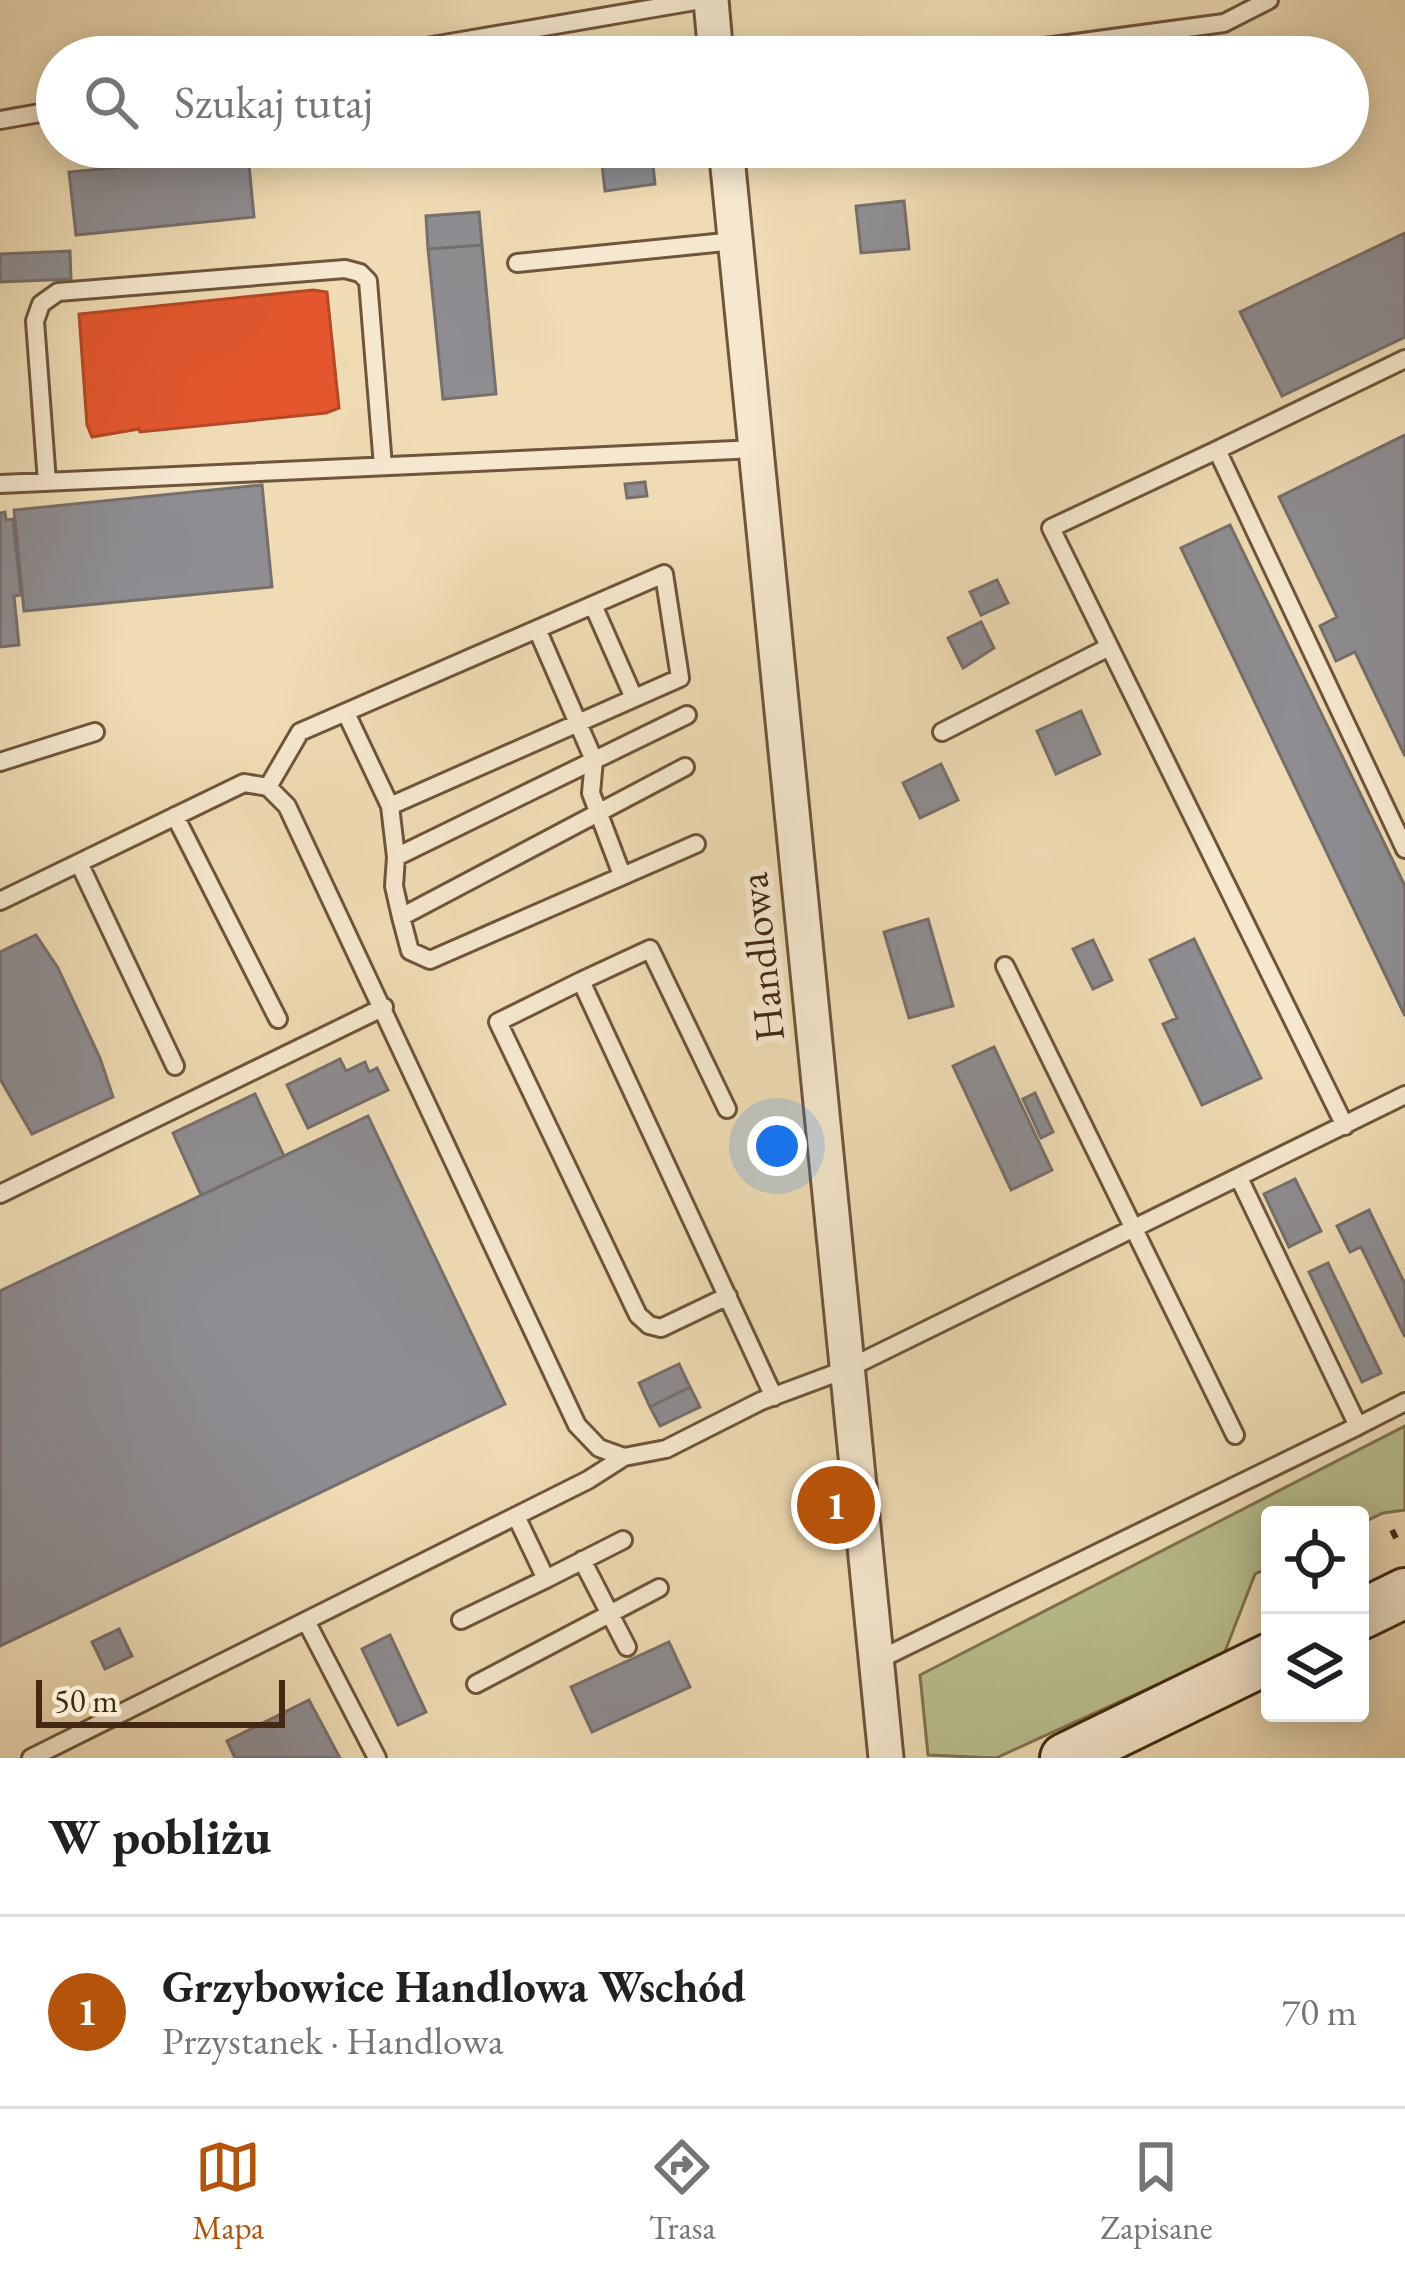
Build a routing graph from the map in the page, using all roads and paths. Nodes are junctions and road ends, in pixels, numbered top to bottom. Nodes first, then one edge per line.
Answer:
1 (701, 0) edge
2 (711, 0) edge
3 (1269, 0) edge
4 (491, 36) edge
5 (714, 36) edge
6 (1127, 36) edge
7 (36, 114) edge
8 (0, 120) edge
9 (728, 168) edge
10 (735, 241) junction
11 (517, 263) dead end
12 (1405, 359) edge
13 (756, 448) junction
14 (1217, 450) junction
15 (383, 466) junction
16 (47, 482) junction
17 (0, 484) edge
18 (593, 605) junction
19 (537, 629) junction
20 (1109, 647) junction
21 (634, 698) junction
22 (346, 713) junction
23 (687, 715) dead end
24 (581, 722) junction
25 (94, 732) dead end
26 (942, 732) dead end
27 (594, 760) junction
28 (0, 761) edge
29 (685, 767) dead end
30 (268, 787) junction
31 (390, 806) junction
32 (598, 813) junction
33 (175, 816) junction
34 (696, 844) dead end
35 (1405, 849) edge
36 (396, 856) junction
37 (79, 863) junction
38 (622, 875) junction
39 (0, 901) edge
40 (401, 917) junction
41 (1005, 966) dead end
42 (581, 981) junction
43 (384, 1007) junction
44 (278, 1019) dead end
45 (175, 1066) dead end
46 (1405, 1096) edge
47 (727, 1109) dead end
48 (1345, 1126) junction
49 (1239, 1178) junction
50 (0, 1194) edge
51 (1131, 1230) junction
52 (728, 1296) junction
53 (848, 1369) junction
54 (774, 1396) junction
55 (1405, 1402) edge
56 (1358, 1426) junction
57 (1235, 1435) dead end
58 (624, 1457) junction
59 (516, 1516) junction
60 (1392, 1530) dead end
61 (623, 1540) dead end
62 (1397, 1540) dead end
63 (583, 1560) junction
64 (546, 1579) junction
65 (659, 1588) dead end
66 (1405, 1593) edge
67 (611, 1614) junction
68 (1362, 1614) edge
69 (461, 1620) dead end
70 (306, 1621) junction
71 (627, 1647) dead end
72 (876, 1661) junction
73 (1261, 1662) edge
74 (476, 1684) dead end
75 (31, 1758) edge
76 (377, 1758) edge
77 (886, 1758) edge
78 (1065, 1758) edge

1 - 4 lane
2 - 5 street
3 - 6 lane
7 - 8 lane
9 - 10 street, Handlowa
10 - 11 lane
10 - 13 street, Handlowa
12 - 14 lane
13 - 15 lane
13 - 53 street, Handlowa
14 - 20 lane
14 - 35 lane
15 - 16 lane
15 - 16 lane
16 - 17 lane
18 - 19 lane
18 - 21 lane
18 - 21 lane
19 - 22 lane
19 - 24 lane
20 - 26 lane
20 - 48 lane
21 - 24 lane
22 - 30 lane
22 - 31 lane
23 - 27 lane
24 - 27 lane
24 - 31 lane
25 - 28 lane
27 - 32 lane
27 - 36 lane
29 - 32 lane
30 - 33 lane
30 - 43 lane
31 - 36 lane
32 - 38 lane
32 - 40 lane
33 - 37 lane
33 - 44 lane
34 - 38 lane
36 - 40 lane
37 - 39 lane
37 - 45 lane
38 - 40 lane
41 - 51 lane
42 - 47 lane
42 - 52 lane
42 - 52 lane
43 - 50 lane
43 - 58 lane
46 - 48 lane
48 - 49 lane
49 - 51 lane
49 - 56 lane
51 - 53 lane
51 - 57 lane
52 - 54 lane
53 - 54 lane
53 - 72 street, Handlowa
54 - 58 lane
55 - 56 lane
56 - 72 lane
58 - 59 lane
59 - 64 lane
59 - 70 lane
60 - 62 path
61 - 63 lane
63 - 64 lane
63 - 67 lane
64 - 69 lane
65 - 67 lane
66 - 68 main road
67 - 71 lane
67 - 74 lane
70 - 75 lane
70 - 76 lane
72 - 77 street, Handlowa
73 - 78 main road

